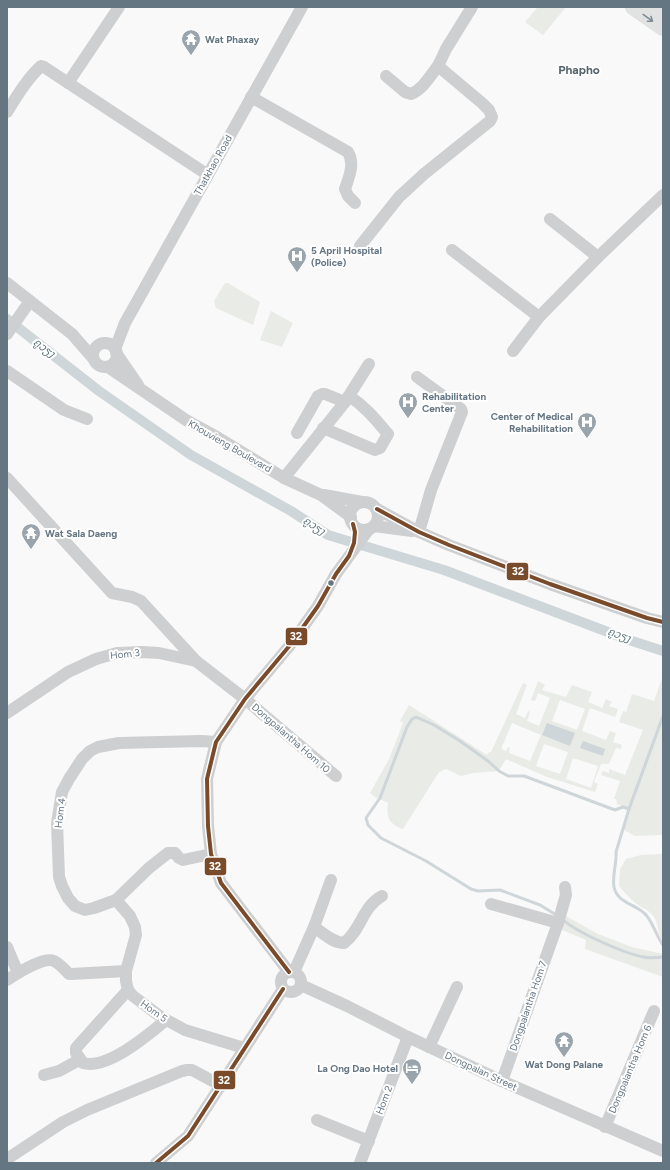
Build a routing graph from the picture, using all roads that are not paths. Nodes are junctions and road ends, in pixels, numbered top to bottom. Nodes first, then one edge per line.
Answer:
1 (119, 7) edge
2 (302, 7) edge
3 (472, 7) edge
4 (633, 7) edge
5 (654, 7) edge
6 (663, 14) edge
7 (663, 28) edge
8 (438, 66) junction
9 (386, 76) dead end
10 (68, 82) junction
11 (252, 97) junction
12 (7, 112) edge
13 (208, 175) junction
14 (663, 195) edge
15 (355, 203) dead end
16 (550, 219) dead end
17 (360, 246) dead end
18 (452, 250) dead end
19 (598, 257) junction
20 (7, 283) edge
21 (28, 305) junction
22 (539, 317) junction
23 (7, 333) edge
24 (72, 334) junction
25 (109, 347) junction
26 (513, 351) dead end
27 (92, 357) junction
28 (369, 364) dead end
29 (108, 367) junction
30 (7, 371) edge
31 (417, 377) dead end
32 (142, 391) junction
33 (347, 399) junction
34 (86, 419) dead end
35 (323, 428) junction
36 (297, 433) dead end
37 (7, 478) edge
38 (284, 478) junction
39 (321, 495) junction
40 (362, 502) junction
41 (377, 509) junction
42 (361, 527) junction
43 (419, 532) junction
44 (663, 622) edge
45 (196, 661) junction
46 (245, 699) junction
47 (7, 713) edge
48 (216, 742) junction
49 (336, 776) dead end
50 (211, 854) junction
51 (331, 880) dead end
52 (565, 887) dead end
53 (382, 896) dead end
54 (116, 900) junction
55 (491, 904) dead end
56 (558, 922) junction
57 (314, 927) junction
58 (7, 947) edge
59 (126, 971) junction
60 (18, 972) junction
61 (291, 972) junction
62 (7, 980) edge
63 (300, 985) junction
64 (458, 986) dead end
65 (283, 989) junction
66 (128, 990) junction
67 (654, 1011) dead end
68 (166, 1020) junction
69 (408, 1037) junction
70 (430, 1047) junction
71 (244, 1048) junction
72 (80, 1060) junction
73 (44, 1076) dead end
74 (502, 1081) junction
75 (222, 1086) junction
76 (316, 1120) dead end
77 (605, 1127) junction
78 (368, 1141) junction
79 (663, 1151) edge
80 (7, 1159) edge
81 (156, 1163) edge
82 (360, 1163) edge

1 - 10 street
2 - 11 street, Thatkhao Road
3 - 8 street
4 -> 7 main road
5 - 6 main road
8 - 9 street
8 - 17 street
10 - 12 street
10 - 13 street
11 - 13 street, Thatkhao Road
11 - 15 street
13 - 25 street, Thatkhao Road
14 - 19 street
16 - 19 street
18 - 22 street
19 - 22 street
20 - 21 street
21 - 23 street
21 - 24 street
22 - 26 street
24 - 25 street
24 - 27 street
25 - 27 street
25 - 29 street
25 - 32 street, Khouvieng Boulevard
27 - 29 street
28 - 33 street
29 - 32 street, Khouvieng Boulevard
30 - 34 street
31 - 43 street
32 - 38 street, Khouvieng Boulevard
33 - 35 street
33 - 35 street
33 - 36 street
35 - 38 street
37 - 45 street
38 - 39 street, Khouvieng Boulevard
39 - 40 street, Khouvieng Boulevard
39 - 42 street, Khouvieng Boulevard
40 - 41 street, Khouvieng Boulevard
40 - 42 street
41 - 42 street
41 - 43 street, Khouvieng Boulevard
42 - 43 street, Khouvieng Boulevard
42 - 46 street
43 - 44 street, Khouvieng Boulevard
45 - 46 street, Hom 3
45 - 47 street, Hom 3
46 - 48 street
46 - 49 street, Dongpalantha Hom 10
48 - 50 street
48 - 54 street, Hom 4
50 - 54 street
50 - 61 street
51 - 57 street
52 - 56 street, Dongpalantha Hom 7
53 - 57 street
54 - 59 street
55 - 56 street
56 - 74 street, Dongpalantha Hom 7
57 - 61 street
58 - 60 street
59 - 60 street
59 - 66 street
60 - 62 street
61 - 63 street
61 - 65 street
63 - 65 street
63 - 69 street, Dongpalan Street
64 - 70 street
65 - 71 street
66 - 68 street, Hom 5
66 - 72 street
67 - 77 street, Dongpalantha Hom 6
68 - 71 street, Hom 5
68 - 72 street
69 - 70 street, Dongpalan Street
69 - 78 street, Hom 2
70 - 74 street, Dongpalan Street
71 - 75 street
72 - 73 street
74 - 77 street, Dongpalan Street
75 - 80 street
75 - 81 street
76 - 78 street
77 - 79 street, Dongpalan Street
78 - 82 street, Hom 2

